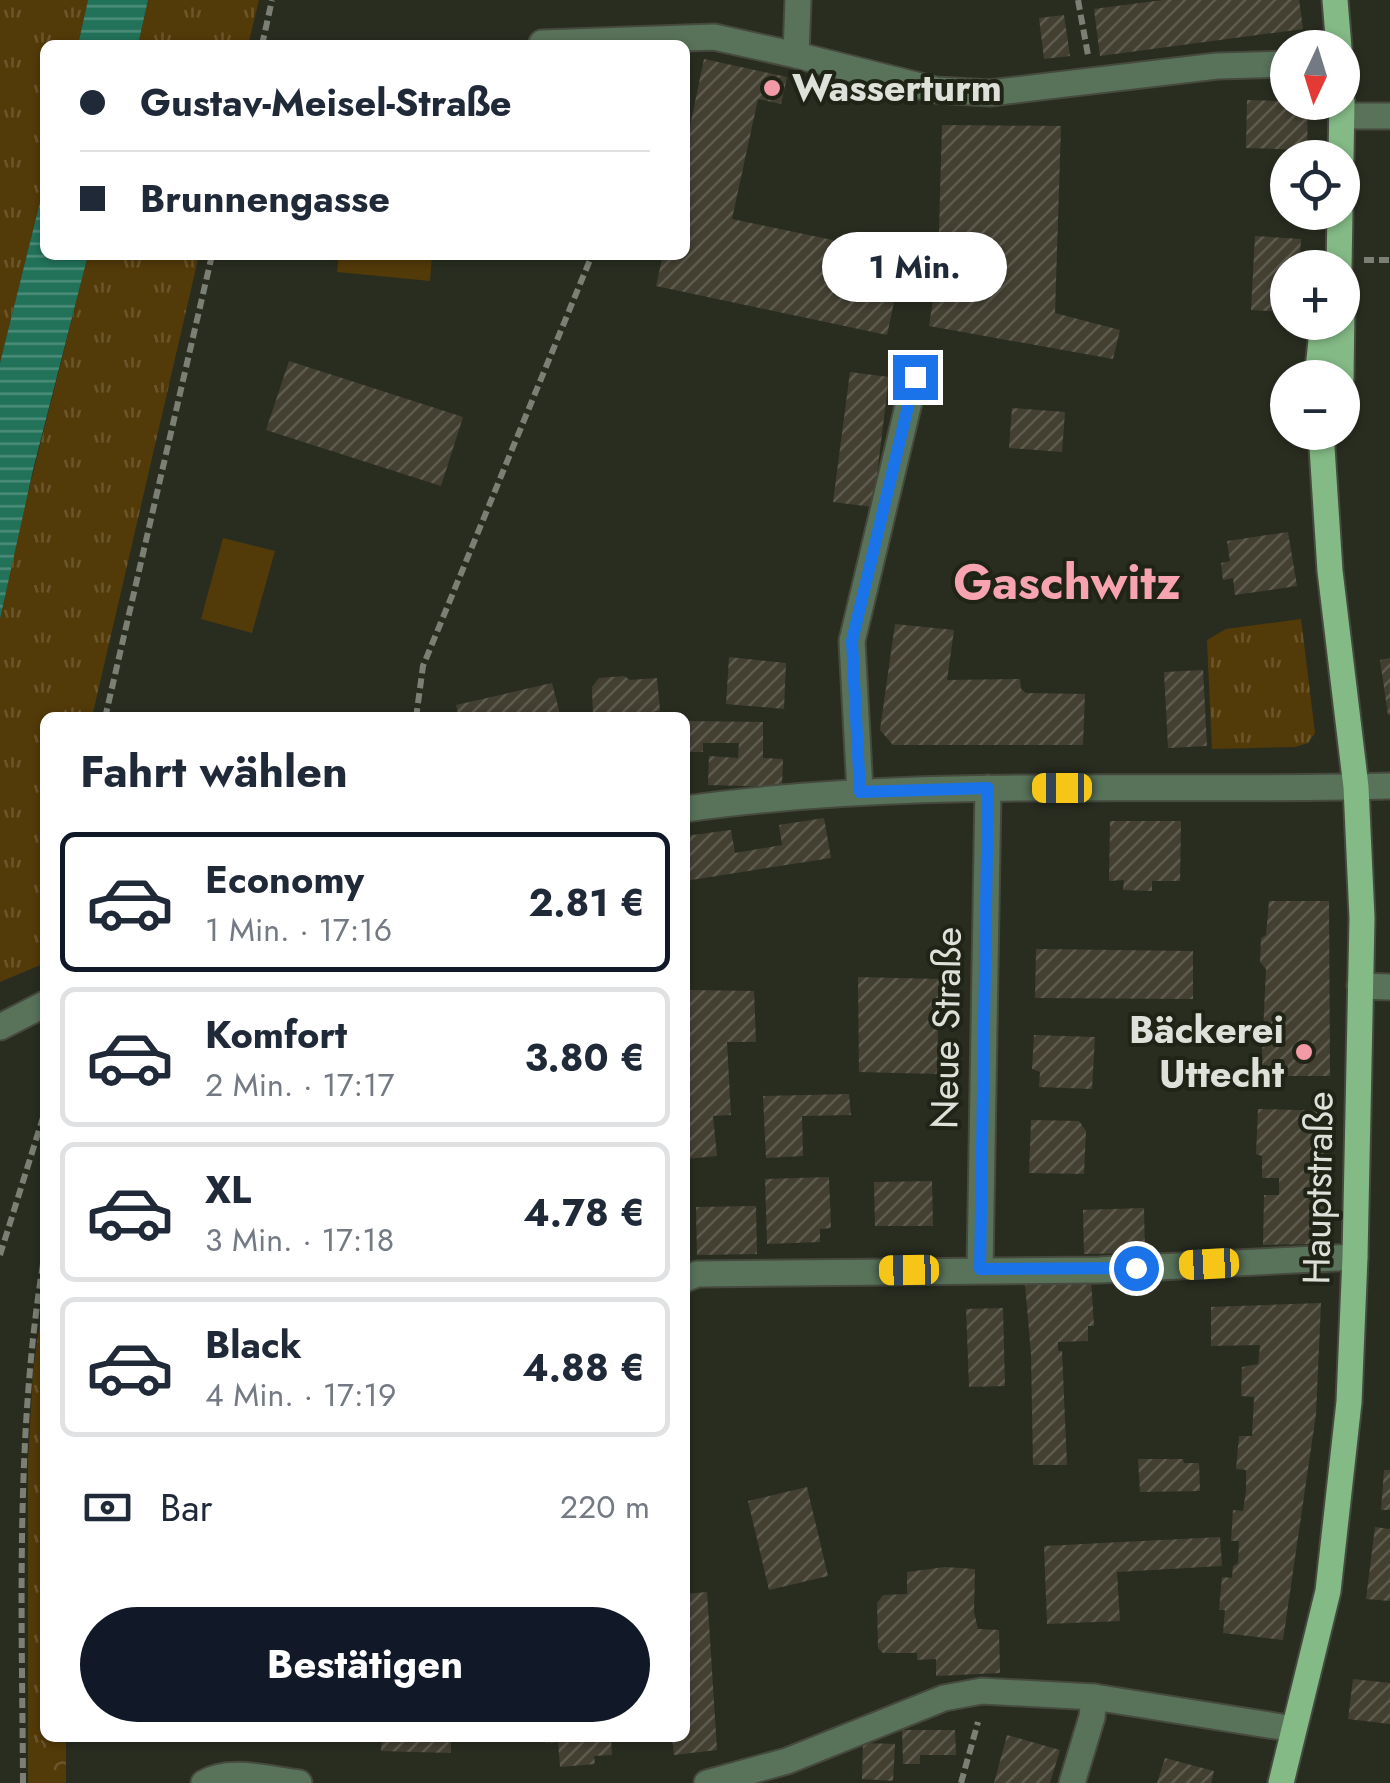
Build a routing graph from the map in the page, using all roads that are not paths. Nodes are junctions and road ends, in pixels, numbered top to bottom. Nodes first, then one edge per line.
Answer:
1 (798, 0) edge
2 (1335, 0) edge
3 (1338, 30) edge
4 (611, 40) edge
5 (796, 55) junction
6 (1270, 65) edge
7 (1360, 112) edge
8 (1390, 116) edge
9 (915, 377) dead end
10 (1323, 450) edge
11 (1330, 450) edge
12 (1325, 470) junction
13 (1390, 786) edge
14 (1356, 787) junction
15 (988, 788) junction
16 (860, 792) junction
17 (690, 808) edge
18 (1360, 986) junction
19 (1390, 986) edge
20 (40, 1007) edge
21 (9, 1023) edge
22 (1355, 1257) junction
23 (980, 1269) junction
24 (690, 1276) edge
25 (1094, 1697) junction
26 (1294, 1729) junction
27 (204, 1783) edge
28 (299, 1783) edge
29 (706, 1783) edge
30 (1072, 1783) edge
31 (1282, 1783) edge

1 - 5 street
2 - 3 main road
4 - 5 street
5 - 6 street
7 - 8 street
9 - 16 street
10 - 12 main road, Hauptstraße
11 - 12 main road, Hauptstraße
12 - 14 main road, Hauptstraße
13 - 14 street
14 - 15 street
14 - 18 main road, Hauptstraße
15 - 16 street
15 - 23 street, Neue Straße
16 - 17 street
18 - 19 street
18 - 22 main road, Hauptstraße
20 - 21 street
22 - 23 street
22 - 26 main road, Hauptstraße
23 - 24 street
25 - 26 street
25 - 29 street
25 - 30 street
26 - 31 main road, Hauptstraße
27 - 28 street

